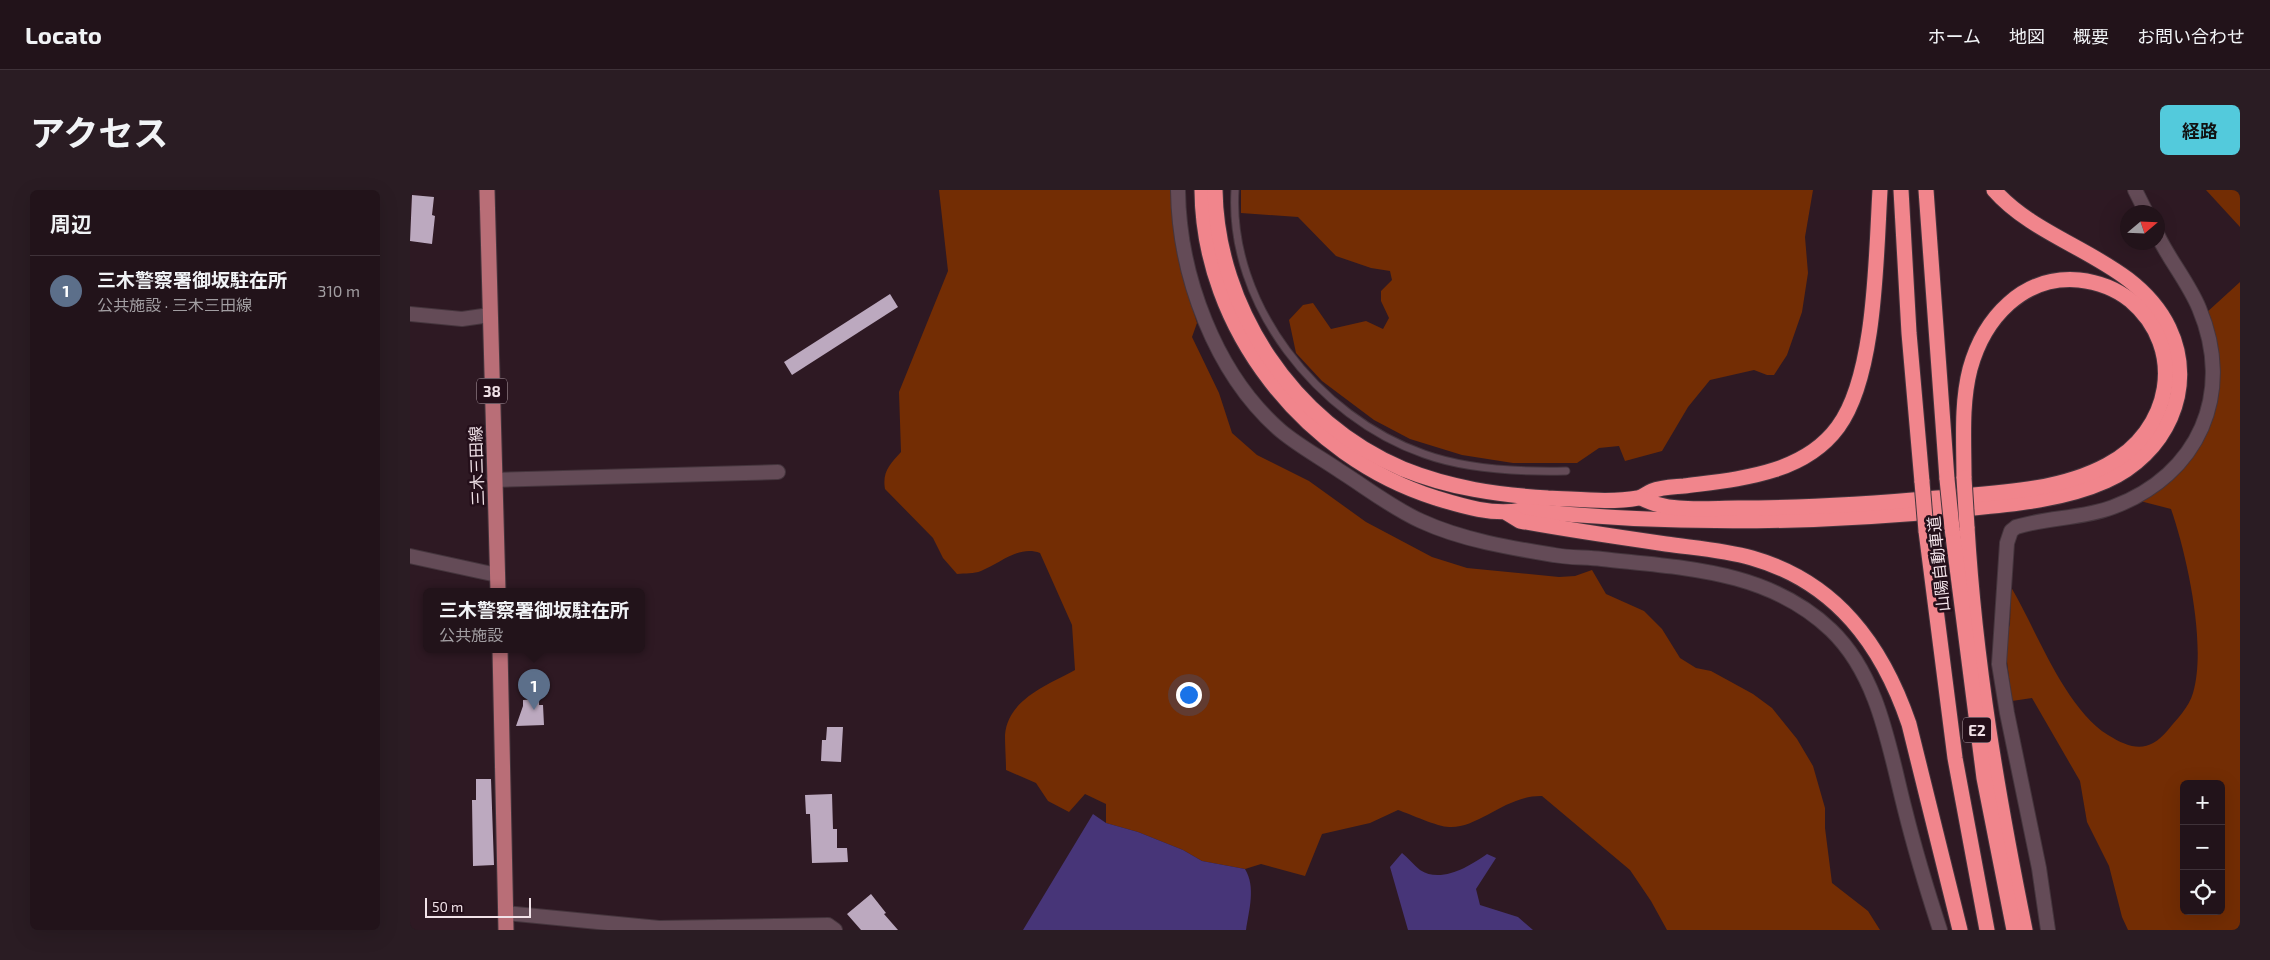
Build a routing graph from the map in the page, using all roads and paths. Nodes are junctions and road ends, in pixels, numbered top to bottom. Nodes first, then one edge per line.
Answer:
1 (487, 190) edge
2 (1178, 190) edge
3 (1202, 190) edge
4 (1215, 190) edge
5 (1235, 190) edge
6 (1880, 190) edge
7 (1901, 190) edge
8 (1926, 190) edge
9 (1994, 190) edge
10 (2135, 190) edge
11 (2142, 205) edge
12 (2165, 248) edge
13 (410, 314) edge
14 (490, 314) junction
15 (1566, 471) dead end
16 (778, 472) dead end
17 (494, 480) junction
18 (1641, 498) junction
19 (1507, 513) junction
20 (1959, 528) junction
21 (410, 556) edge
22 (497, 575) junction
23 (498, 588) edge
24 (500, 653) edge
25 (506, 913) junction
26 (506, 930) edge
27 (835, 930) edge
28 (1940, 930) edge
29 (1960, 930) edge
30 (1987, 930) edge
31 (2014, 930) edge
32 (2024, 930) edge
33 (2048, 930) edge

1 - 14 main road, 三木三田線 / 38
2 - 28 street
3 - 19 highway
4 - 18 highway
5 - 15 lane
6 - 18 highway
7 - 30 highway, 山陽自動車道 / E2, bridge
8 - 20 highway, 山陽自動車道 / E2, bridge
9 - 19 highway
10 - 11 street
12 - 33 street
13 - 14 street
14 - 17 main road, 三木三田線 / 38
16 - 17 street
17 - 22 main road, 三木三田線 / 38
18 - 20 highway, bridge
19 - 29 highway
20 - 31 highway, 山陽自動車道 / E2
20 - 32 highway
21 - 22 street
22 - 23 main road, 三木三田線 / 38
24 - 25 main road
25 - 26 main road
25 - 27 street

